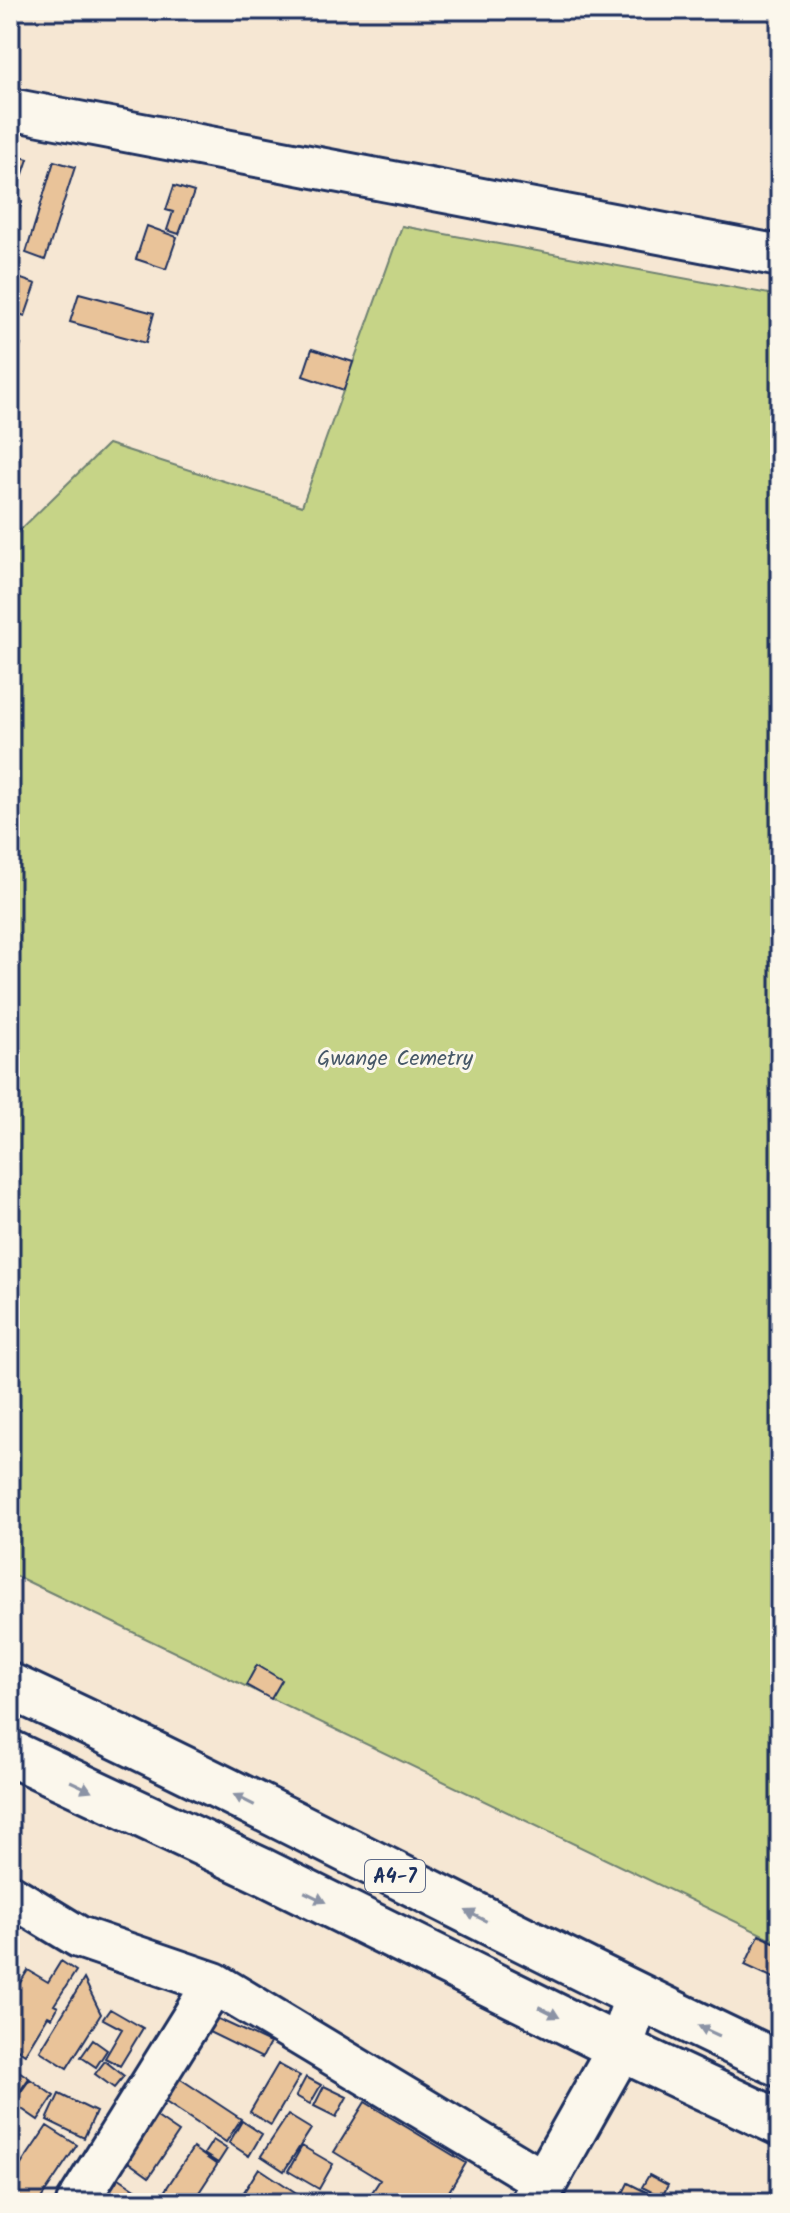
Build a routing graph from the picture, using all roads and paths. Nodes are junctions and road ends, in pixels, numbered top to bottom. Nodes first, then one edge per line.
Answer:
1 (10, 109) edge
2 (780, 255) edge
3 (10, 1686) edge
4 (10, 1753) edge
5 (15, 1908) edge
6 (214, 1983) junction
7 (637, 1997) junction
8 (620, 2048) junction
9 (780, 2064) edge
10 (780, 2123) edge
11 (539, 2193) edge
12 (77, 2203) edge

1 - 2 street
7 -> 3 main road, A4-7
4 -> 8 main road, A4-7
5 - 6 street
6 - 11 street
6 - 12 street
7 - 8 main road
9 -> 7 main road, A4-7
8 - 10 main road, A4-7
8 - 11 main road

